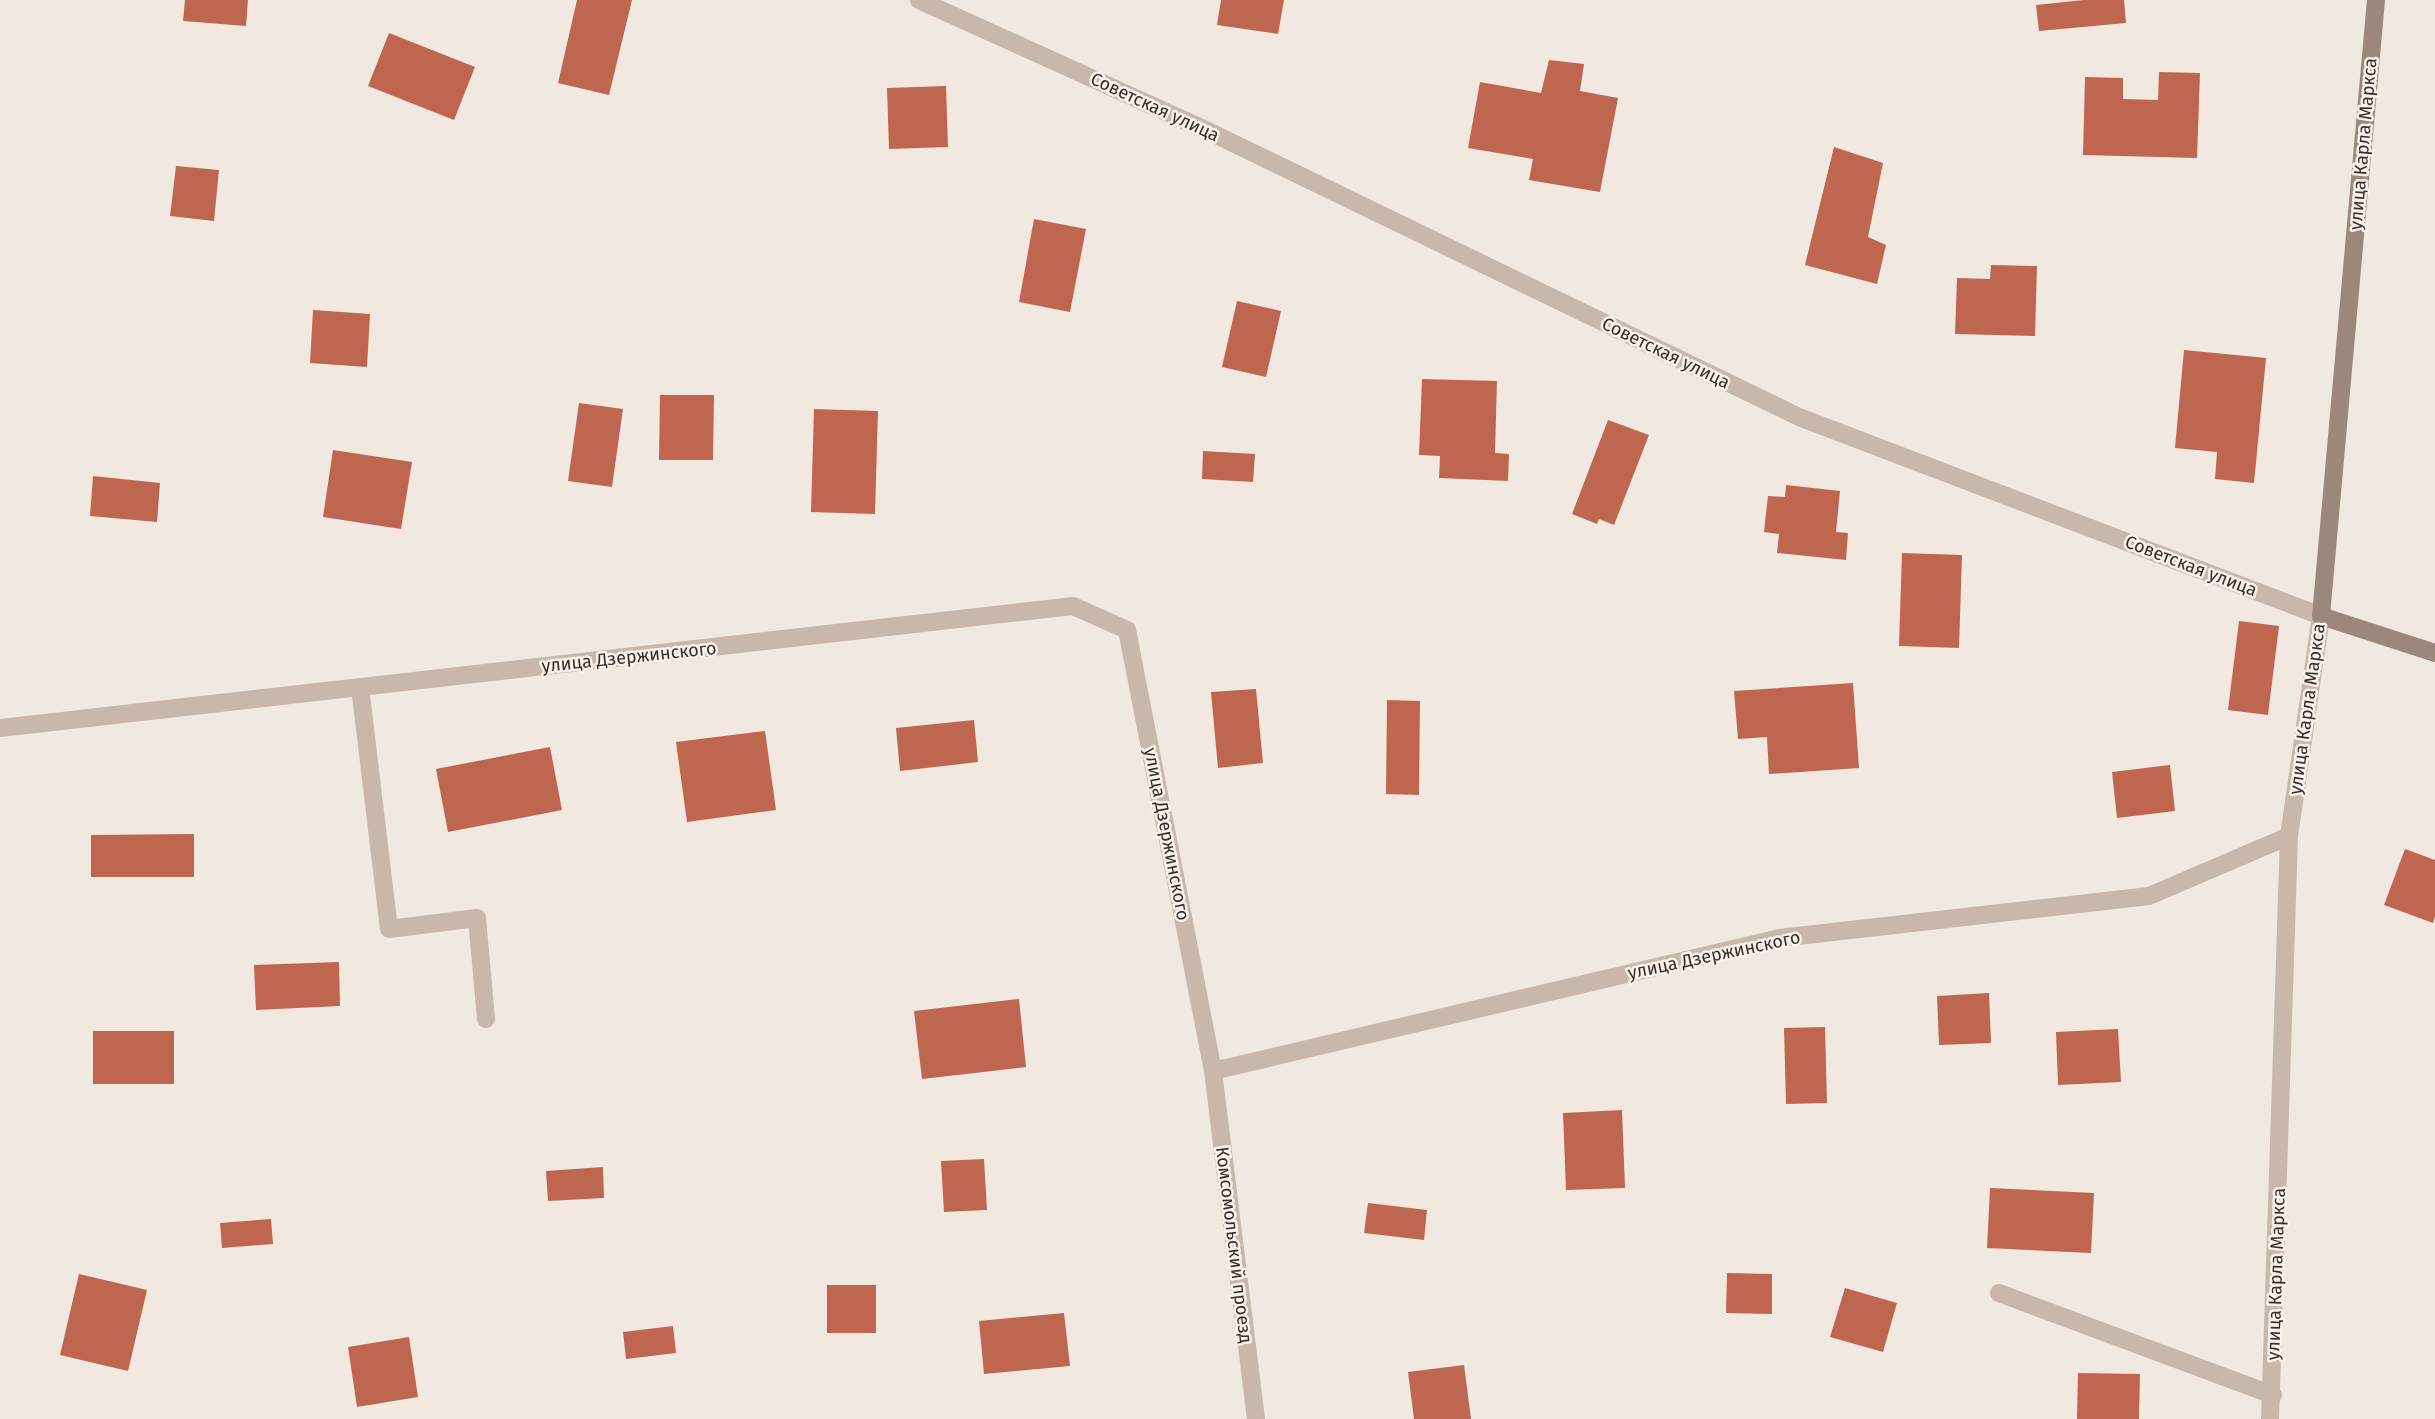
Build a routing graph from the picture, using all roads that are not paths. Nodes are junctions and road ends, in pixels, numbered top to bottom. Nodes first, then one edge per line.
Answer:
1 (919, 0) edge
2 (2376, 0) edge
3 (2321, 616) junction
4 (2435, 653) edge
5 (360, 687) junction
6 (0, 728) edge
7 (2288, 836) junction
8 (486, 1019) dead end
9 (1213, 1071) junction
10 (1999, 1293) dead end
11 (2273, 1395) junction
12 (1256, 1419) edge
13 (2270, 1419) edge

1 - 3 street, Советская улица
2 - 3 main road, улица Карла Маркса
3 - 4 main road, Советская улица
3 - 7 street, улица Карла Маркса
5 - 6 street, улица Дзержинского
5 - 8 street
5 - 9 street, улица Дзержинского
7 - 9 street, улица Дзержинского
7 - 11 street, улица Карла Маркса
9 - 12 street, Комсомольский проезд
10 - 11 street
11 - 13 street, улица Карла Маркса

